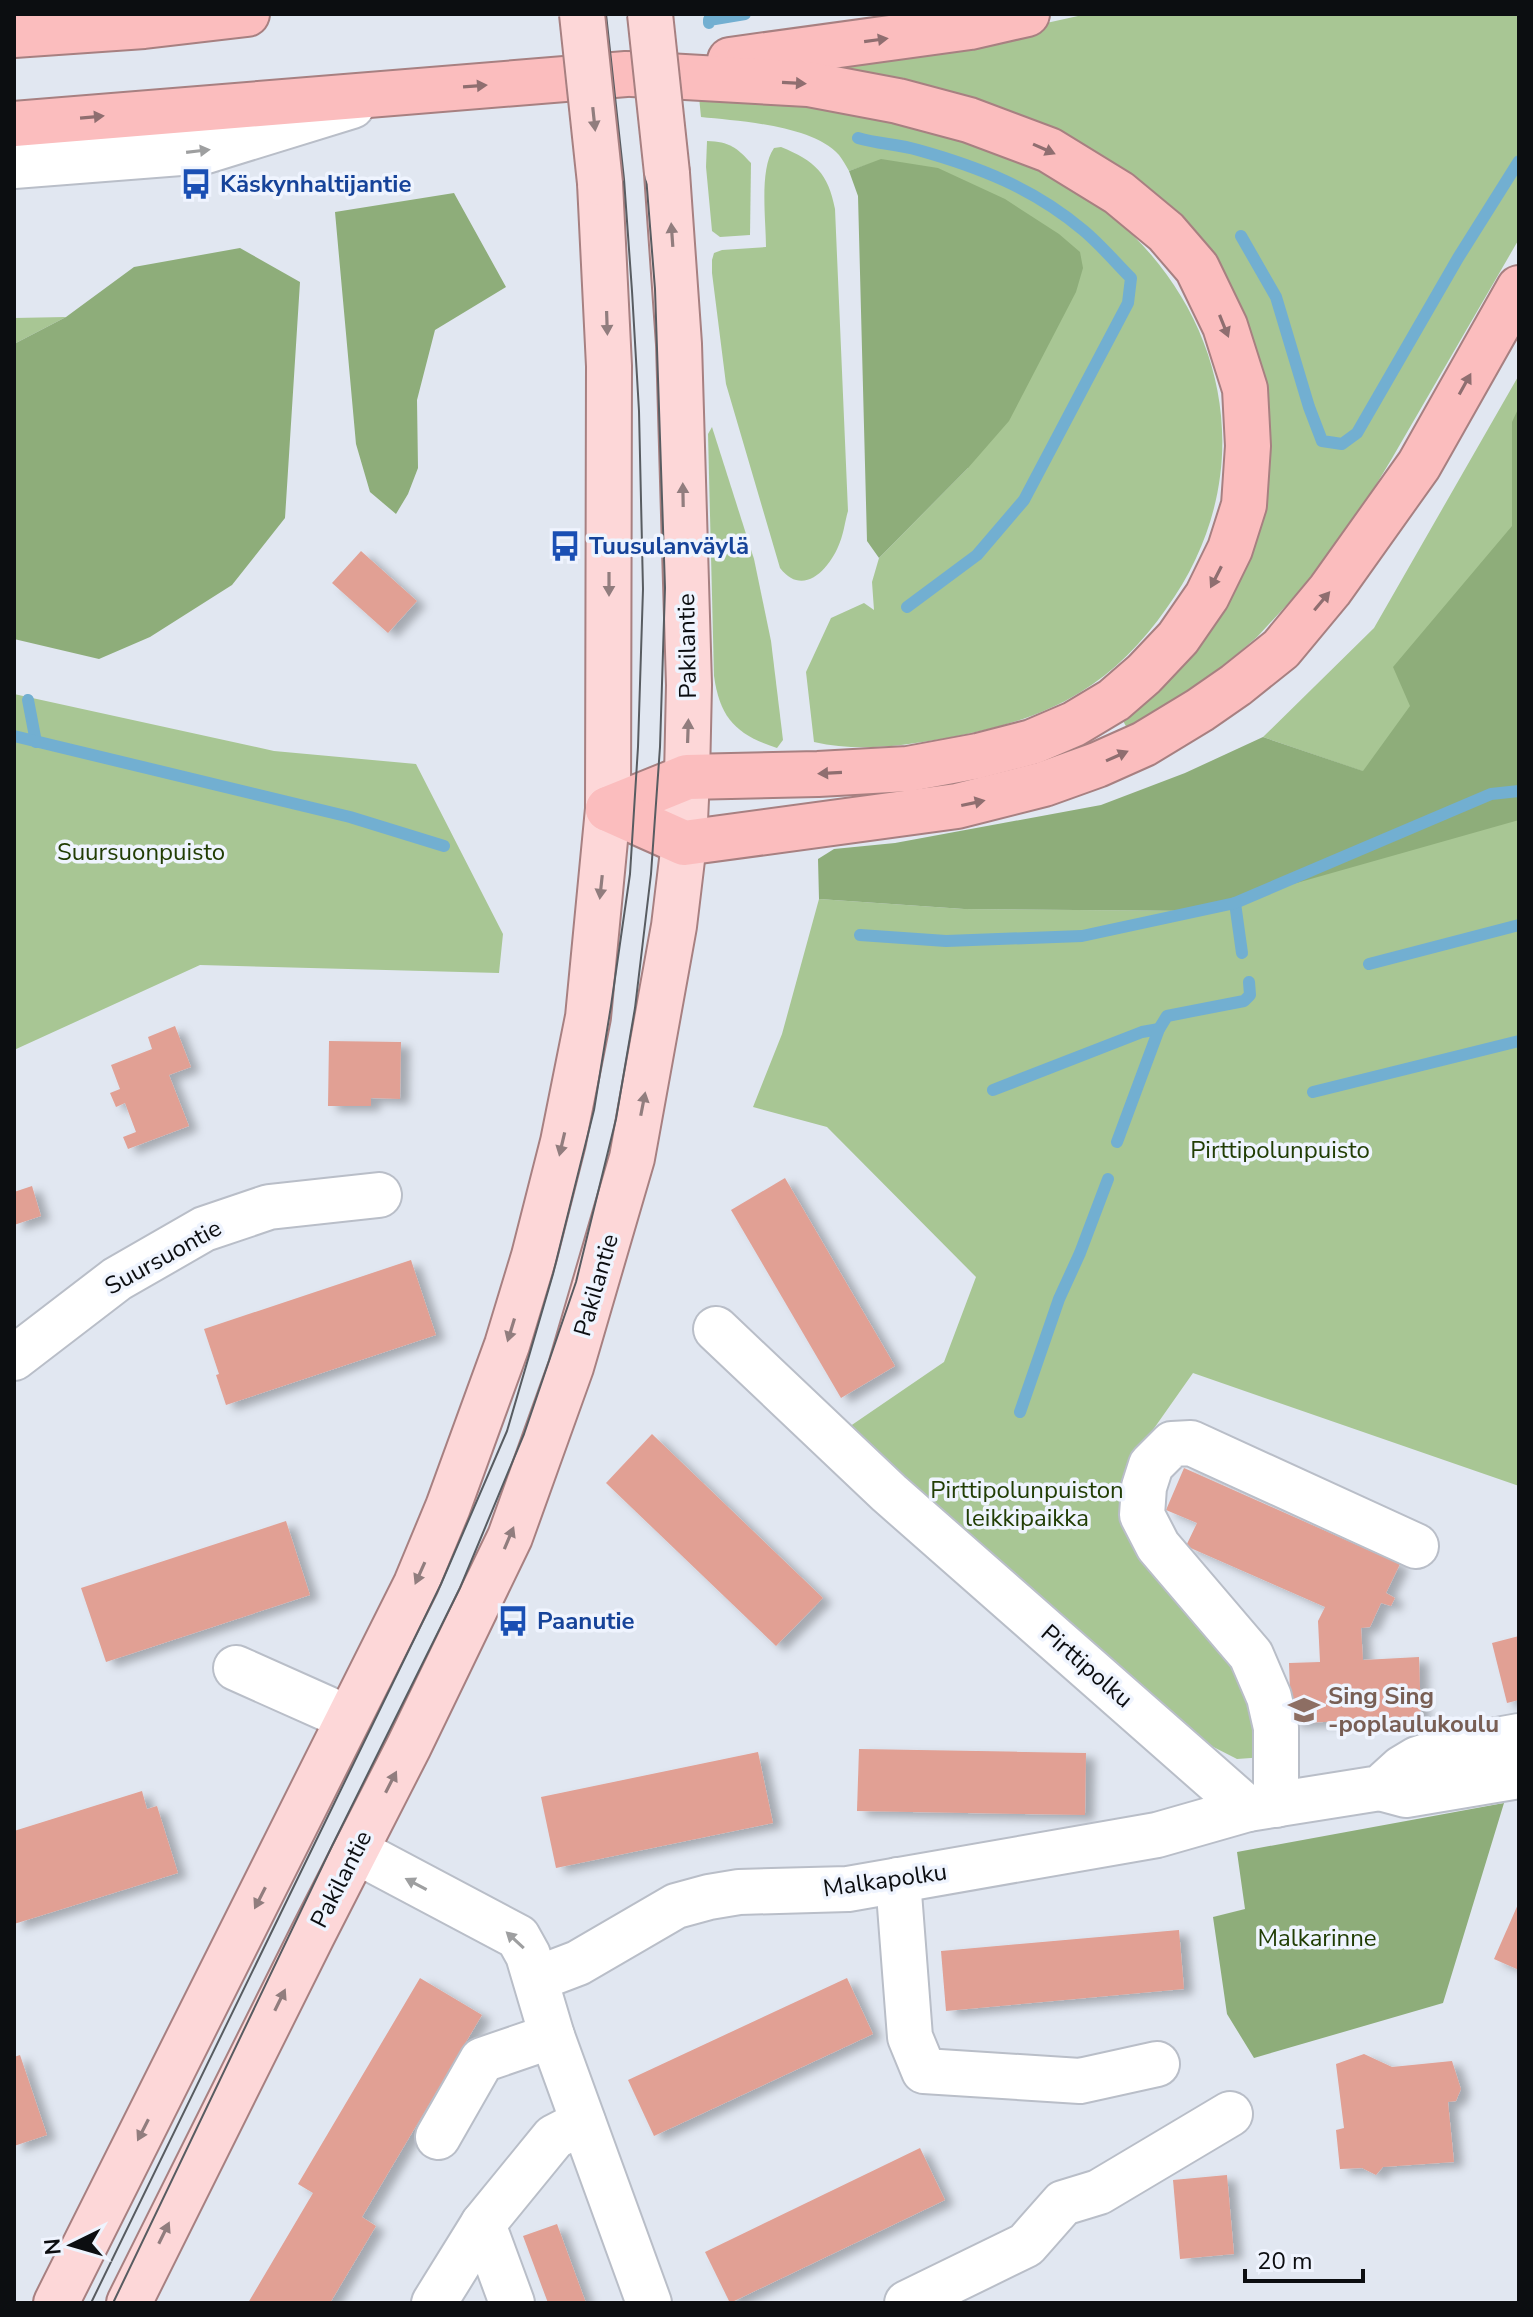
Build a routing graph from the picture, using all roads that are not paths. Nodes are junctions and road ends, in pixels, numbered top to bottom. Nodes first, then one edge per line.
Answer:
1 (247, 14) edge
2 (582, 14) edge
3 (650, 14) edge
4 (1027, 14) edge
5 (14, 35) edge
6 (632, 74) junction
7 (397, 92) junction
8 (14, 124) edge
9 (14, 166) edge
10 (1519, 288) edge
11 (687, 777) junction
12 (608, 809) junction
13 (684, 843) junction
14 (379, 1195) dead end
15 (716, 1329) dead end
16 (14, 1358) edge
17 (1416, 1546) dead end
18 (236, 1668) dead end
19 (348, 1718) junction
20 (1519, 1736) edge
21 (1519, 1776) edge
22 (1380, 1788) junction
23 (1262, 1807) junction
24 (356, 1851) junction
25 (898, 1880) junction
26 (536, 1979) junction
27 (552, 2036) junction
28 (1157, 2064) dead end
29 (1230, 2114) dead end
30 (583, 2122) junction
31 (438, 2137) dead end
32 (483, 2224) junction
33 (56, 2303) edge
34 (129, 2303) edge
35 (434, 2303) edge
36 (512, 2303) edge
37 (649, 2303) edge
38 (907, 2303) edge

1 - 5 highway
2 -> 12 main road, bridge
11 -> 3 main road, Pakilantie, bridge
6 -> 4 highway
7 -> 6 highway
6 -> 11 highway
8 -> 7 highway
9 -> 7 street
13 -> 10 highway
11 - 12 highway
11 - 13 main road, Pakilantie
12 - 13 highway
12 -> 19 main road
24 -> 13 main road, Pakilantie
14 - 16 street, Suursuontie
15 - 23 street, Pirttipolku
17 - 23 street
18 - 19 street
19 -> 33 main road
20 - 22 street
21 - 22 street
22 - 23 street
23 - 25 street, Malkapolku
26 -> 24 street
34 -> 24 main road, Pakilantie
25 - 26 street, Malkapolku
25 - 28 street
26 - 27 street
27 - 30 street
27 - 31 street
29 - 38 street
30 - 32 street
30 - 37 street
32 - 35 street
32 - 36 street

